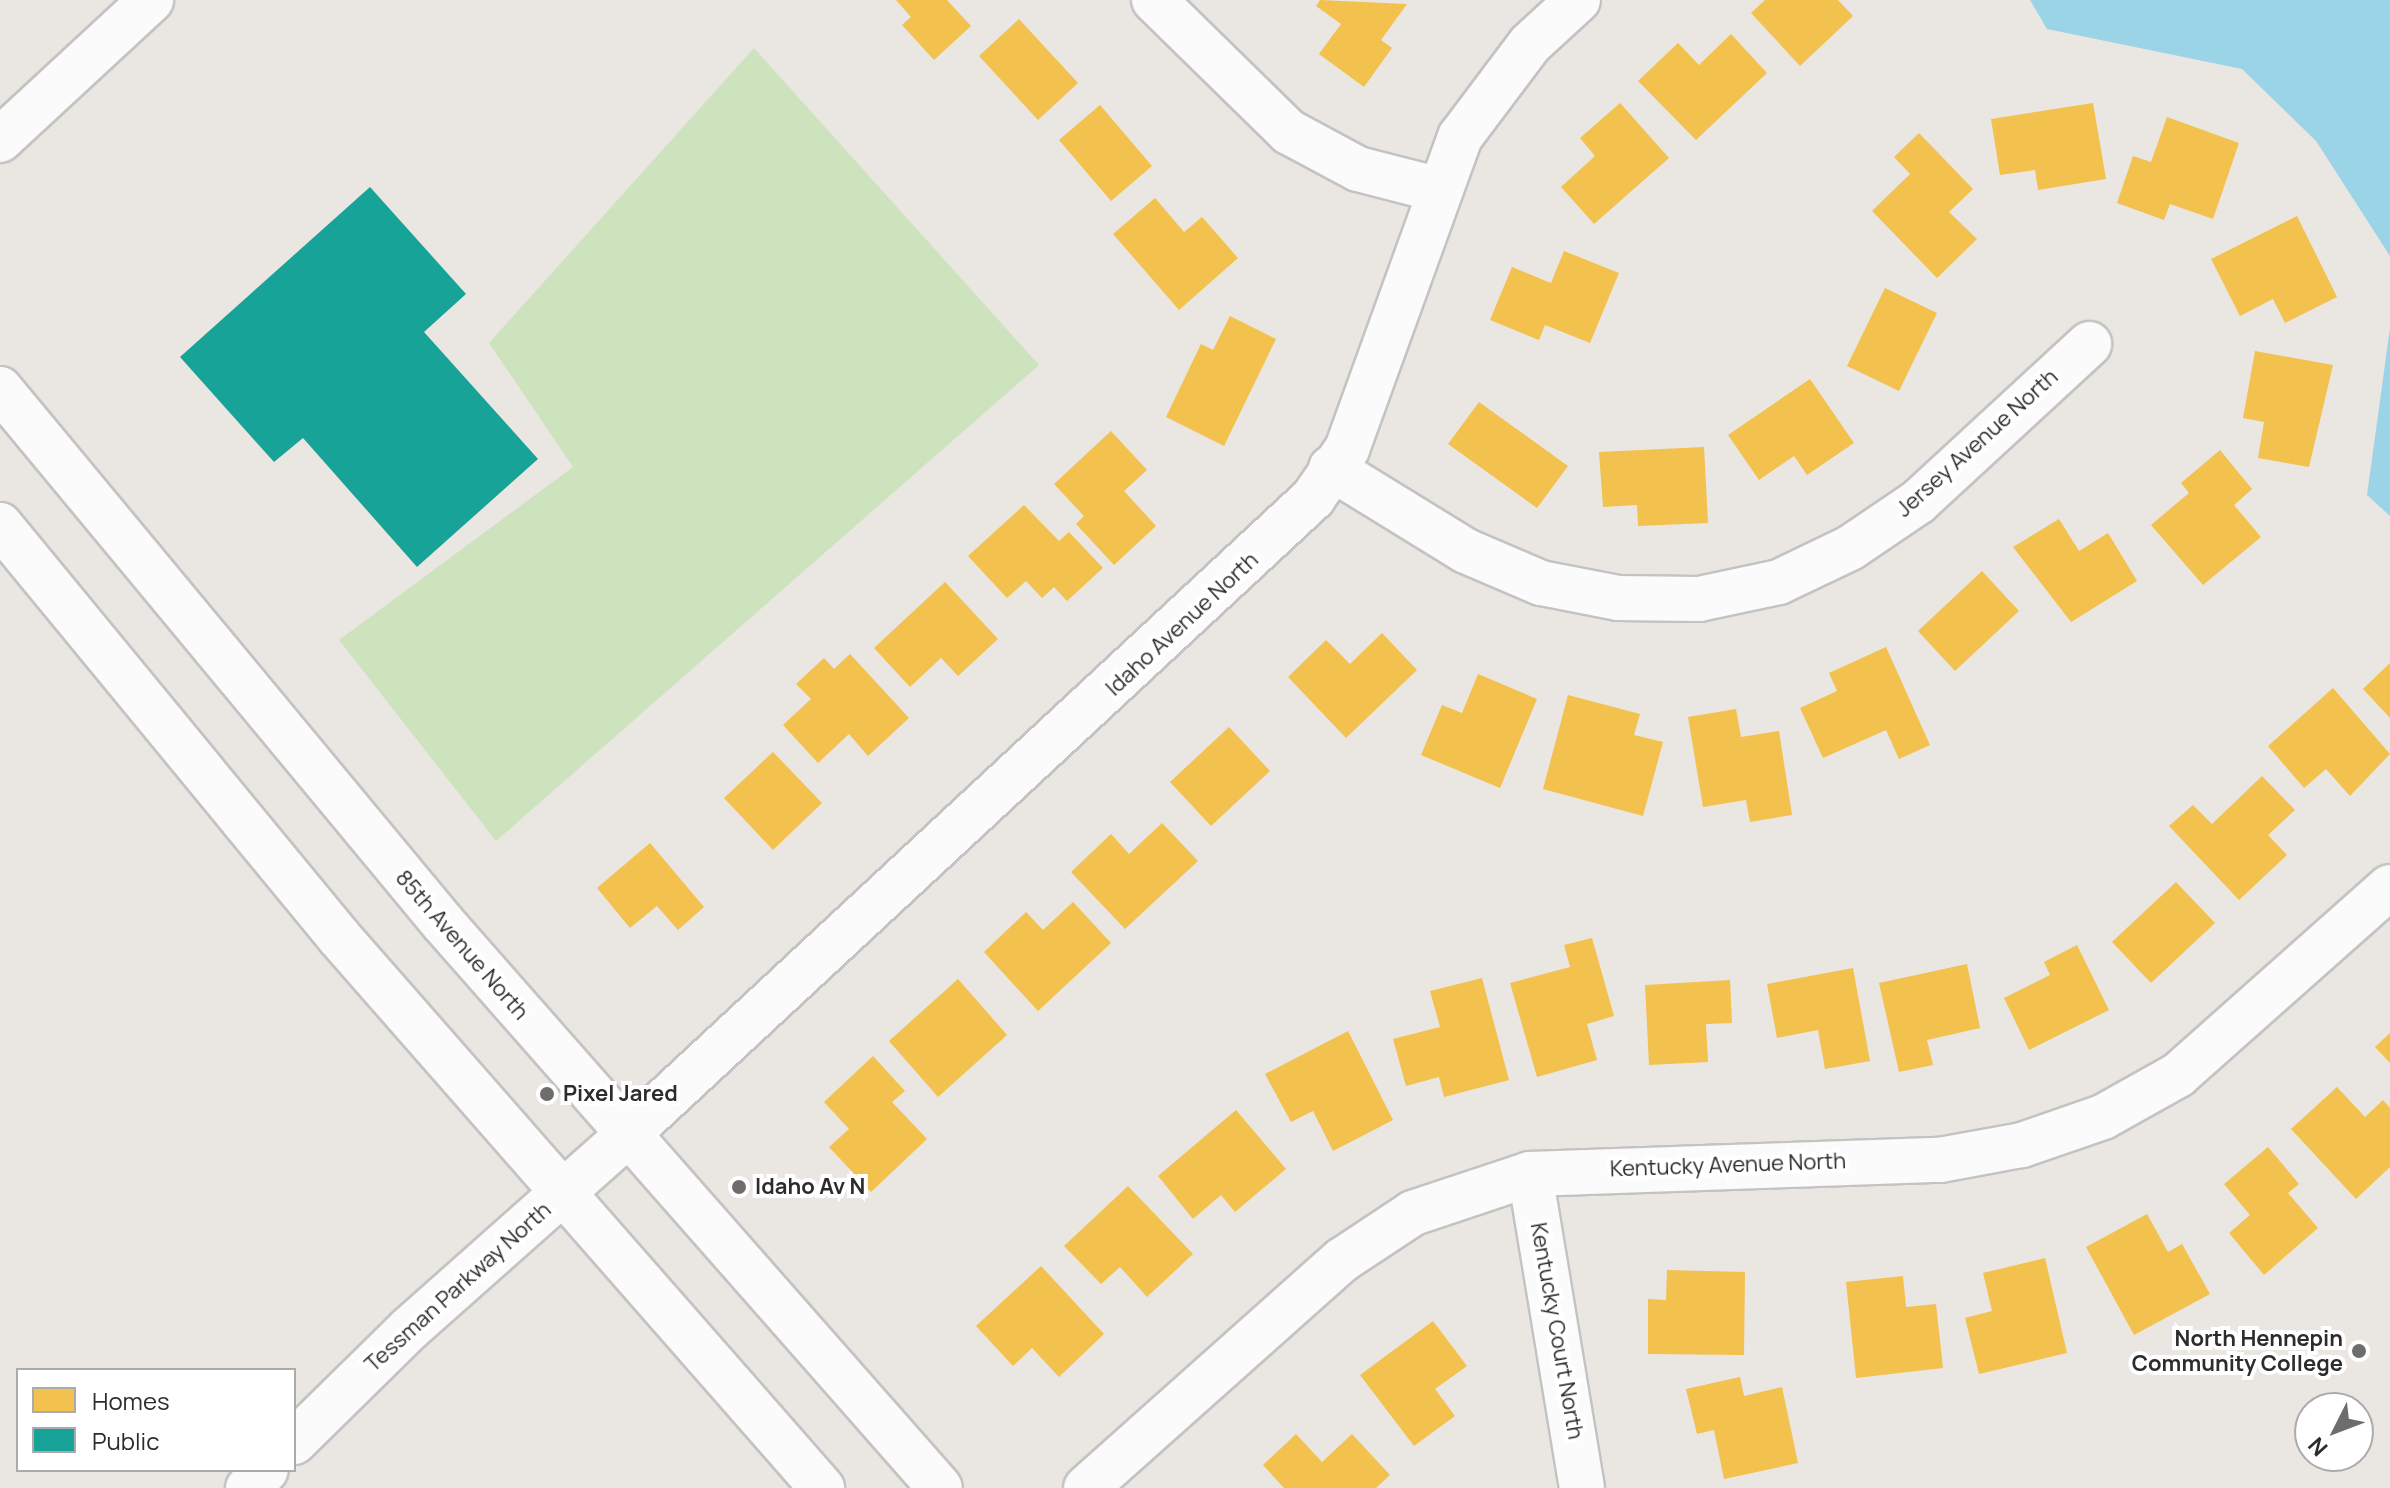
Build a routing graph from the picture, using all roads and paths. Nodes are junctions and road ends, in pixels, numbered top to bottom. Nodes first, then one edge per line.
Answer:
1 (151, 0) edge
2 (1154, 0) edge
3 (1578, 0) edge
4 (0, 140) edge
5 (1436, 189) junction
6 (2089, 344) dead end
7 (0, 389) edge
8 (1331, 468) junction
9 (0, 525) edge
10 (2390, 887) edge
11 (626, 1136) junction
12 (1530, 1174) junction
13 (560, 1194) junction
14 (296, 1440) edge
15 (264, 1472) edge
16 (248, 1488) edge
17 (822, 1488) edge
18 (940, 1488) edge
19 (1086, 1488) edge
20 (1582, 1488) edge

1 - 4 street
2 - 5 street
3 - 5 street, Idaho Avenue North
5 - 8 street, Idaho Avenue North
6 - 8 street, Jersey Avenue North
7 - 11 street, 85th Avenue North
8 - 11 street, Idaho Avenue North
9 - 13 street
10 - 12 street, Kentucky Avenue North
11 - 13 street, Tessman Parkway North
11 - 18 street, 85th Avenue North
12 - 19 street, Kentucky Avenue North
12 - 20 street, Kentucky Court North
13 - 14 street, Tessman Parkway North
13 - 17 street
15 - 16 street

